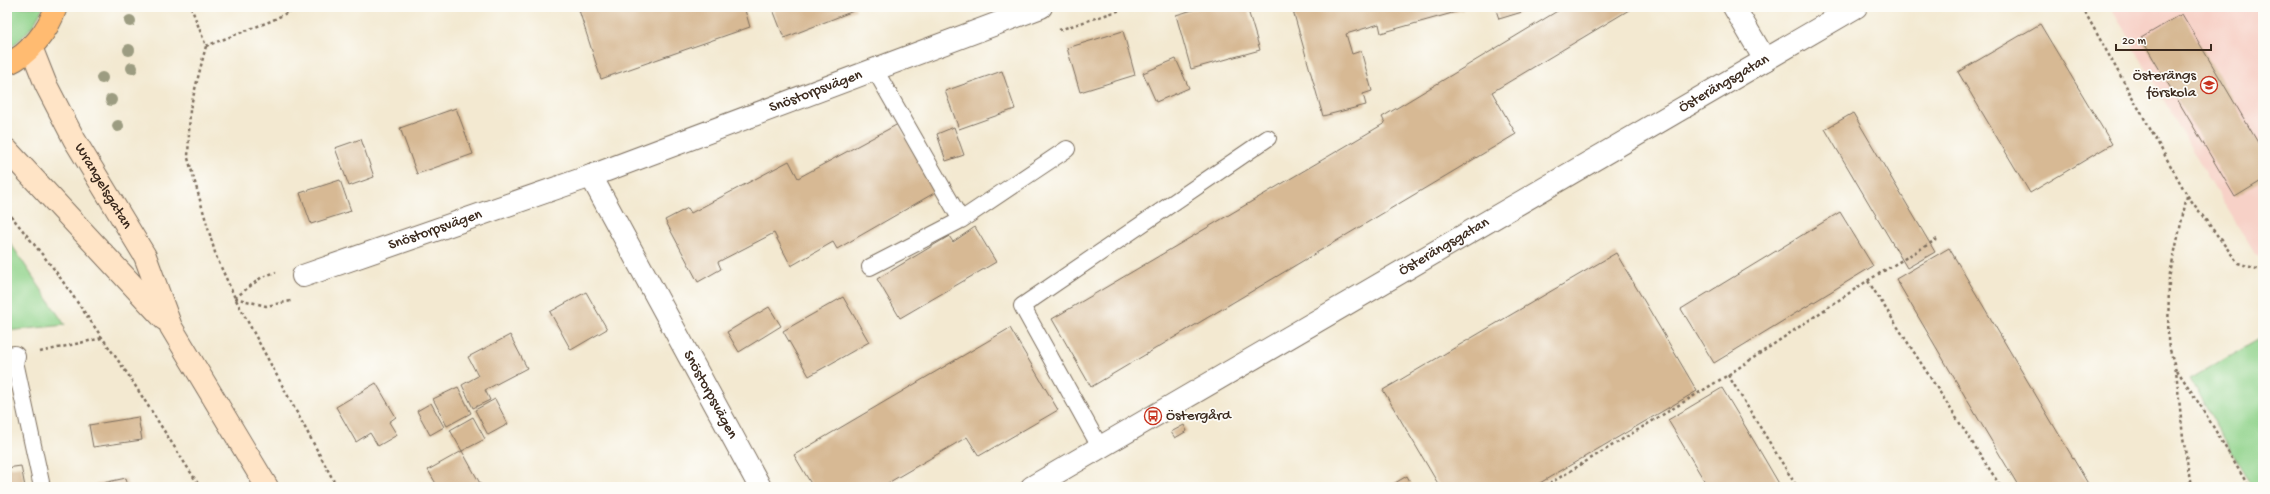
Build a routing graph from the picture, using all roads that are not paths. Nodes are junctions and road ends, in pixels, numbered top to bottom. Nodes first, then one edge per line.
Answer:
1 (1041, 7) edge
2 (1734, 7) edge
3 (1856, 7) edge
4 (59, 9) edge
5 (1018, 11) edge
6 (31, 47) junction
7 (1765, 60) junction
8 (7, 64) edge
9 (875, 70) junction
10 (1268, 138) dead end
11 (7, 150) edge
12 (1067, 150) dead end
13 (591, 176) junction
14 (961, 220) junction
15 (870, 267) dead end
16 (303, 276) dead end
17 (171, 327) junction
18 (11, 358) edge
19 (1100, 447) junction
20 (42, 487) edge
21 (267, 487) edge
22 (760, 487) edge
23 (1032, 487) edge

1 - 5 street, Snöstorpsvägen
2 - 7 street
3 - 7 street, Österängsgatan
4 - 6 highway
5 - 9 street, Snöstorpsvägen
6 - 8 highway
6 - 17 main road, Wrangelsgatan
7 - 19 street, Österängsgatan
9 - 13 street, Snöstorpsvägen
9 - 14 lane
10 - 19 lane
11 - 17 main road, Wrangelsgatan
12 - 14 lane
13 - 16 street, Snöstorpsvägen
13 - 22 street, Snöstorpsvägen
14 - 15 lane
17 - 21 main road, Wrangelsgatan
18 - 20 lane
19 - 23 street, Österängsgatan

